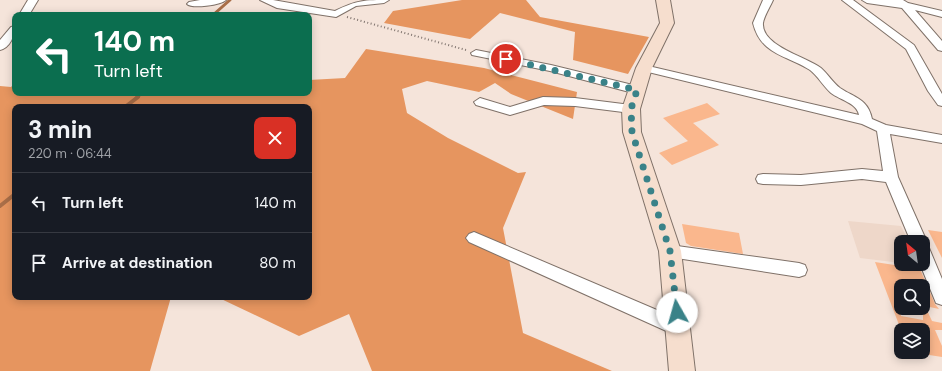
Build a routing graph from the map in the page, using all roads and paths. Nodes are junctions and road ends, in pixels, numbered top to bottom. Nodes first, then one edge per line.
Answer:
1 (33, 0) edge
2 (221, 0) edge
3 (265, 0) edge
4 (384, 0) edge
5 (663, 0) edge
6 (768, 0) edge
7 (847, 0) edge
8 (867, 0) edge
9 (901, 2) edge
10 (192, 4) dead end
11 (26, 12) edge
12 (336, 14) junction
13 (942, 14) edge
14 (12, 33) edge
15 (0, 47) edge
16 (942, 48) edge
17 (476, 53) joint
18 (644, 68) junction
19 (634, 100) junction
20 (480, 102) dead end
21 (942, 102) edge
22 (866, 121) junction
23 (883, 129) junction
24 (942, 139) edge
25 (891, 176) junction
26 (763, 179) dead end
27 (915, 235) edge
28 (474, 238) dead end
29 (670, 251) junction
30 (799, 270) dead end
31 (930, 270) edge
32 (942, 298) edge
33 (679, 328) junction
34 (682, 371) edge

1 - 11 street
2 - 10 street
3 - 12 street
4 - 12 street
5 - 18 main road
6 - 22 street
7 - 21 street
8 - 9 street
9 - 13 street
9 - 16 street
12 - 17 path
14 - 15 street
17 - 19 street
18 - 19 main road
18 - 22 street
19 - 20 street
19 - 29 main road
22 - 23 street
23 - 24 street
23 - 25 street
25 - 26 street
25 - 27 street
28 - 33 street
29 - 30 street
29 - 33 main road
31 - 32 street
33 - 34 main road

